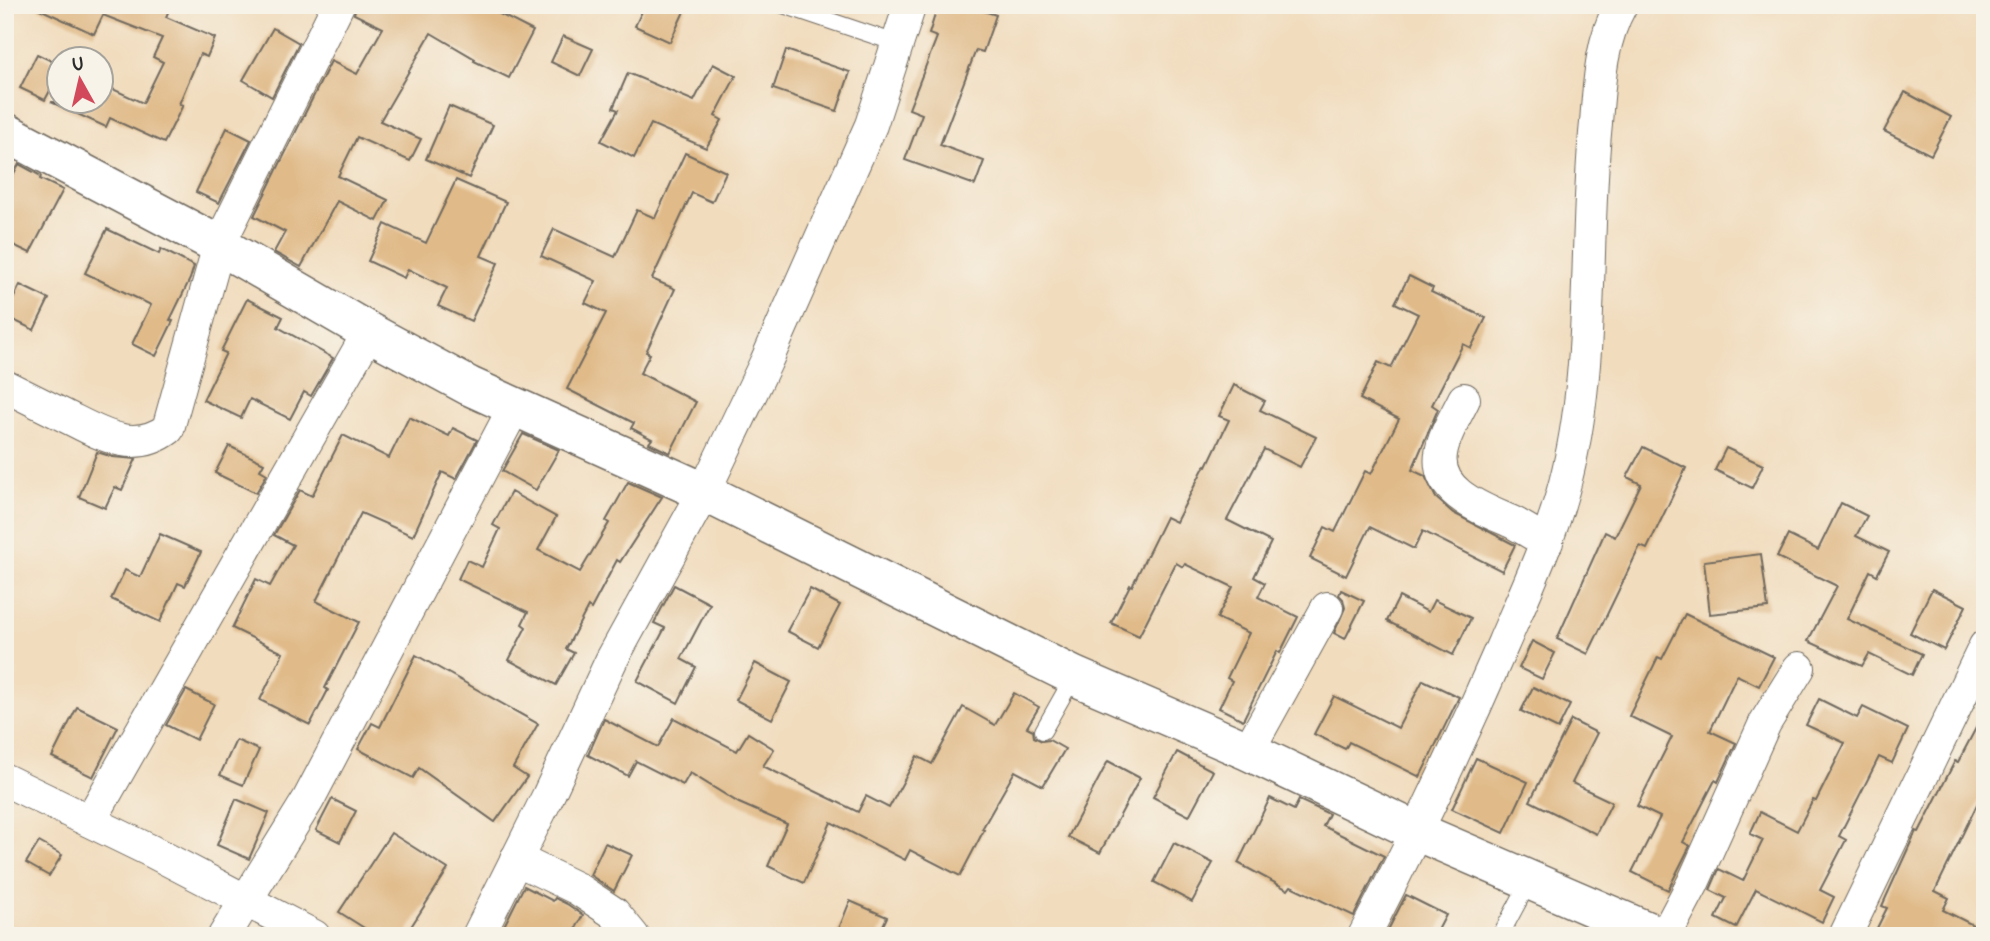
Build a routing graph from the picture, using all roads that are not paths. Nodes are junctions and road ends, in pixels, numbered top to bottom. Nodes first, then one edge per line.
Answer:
1 (338, 5) edge
2 (783, 5) edge
3 (1621, 5) edge
4 (907, 7) edge
5 (899, 44) junction
6 (5, 132) edge
7 (219, 245) junction
8 (369, 332) junction
9 (5, 386) edge
10 (1464, 399) dead end
11 (515, 407) junction
12 (704, 492) junction
13 (1547, 542) junction
14 (1327, 608) dead end
15 (1985, 646) edge
16 (1798, 668) dead end
17 (1074, 676) junction
18 (1043, 731) dead end
19 (1248, 751) junction
20 (5, 780) edge
21 (90, 821) junction
22 (1418, 832) junction
23 (516, 859) junction
24 (1530, 880) junction
25 (245, 901) junction
26 (1636, 932) edge
27 (224, 936) edge
28 (314, 936) edge
29 (478, 936) edge
30 (633, 936) edge
31 (1364, 936) edge
32 (1500, 936) edge
33 (1665, 936) edge
34 (1845, 936) edge

1 - 7 street
2 - 5 lane
3 - 13 street
4 - 5 street
5 - 12 street
6 - 7 street
7 - 8 street
7 - 9 street
8 - 11 street
8 - 21 street
10 - 13 street
11 - 12 street
11 - 25 street
12 - 17 street
12 - 23 street
13 - 22 street
14 - 19 street
15 - 34 street
16 - 33 street
17 - 18 lane
17 - 19 street
19 - 22 street
20 - 21 street
21 - 25 street
22 - 24 street
22 - 31 street
23 - 29 street
23 - 30 street
24 - 26 street
24 - 32 lane
25 - 27 street
25 - 28 street

